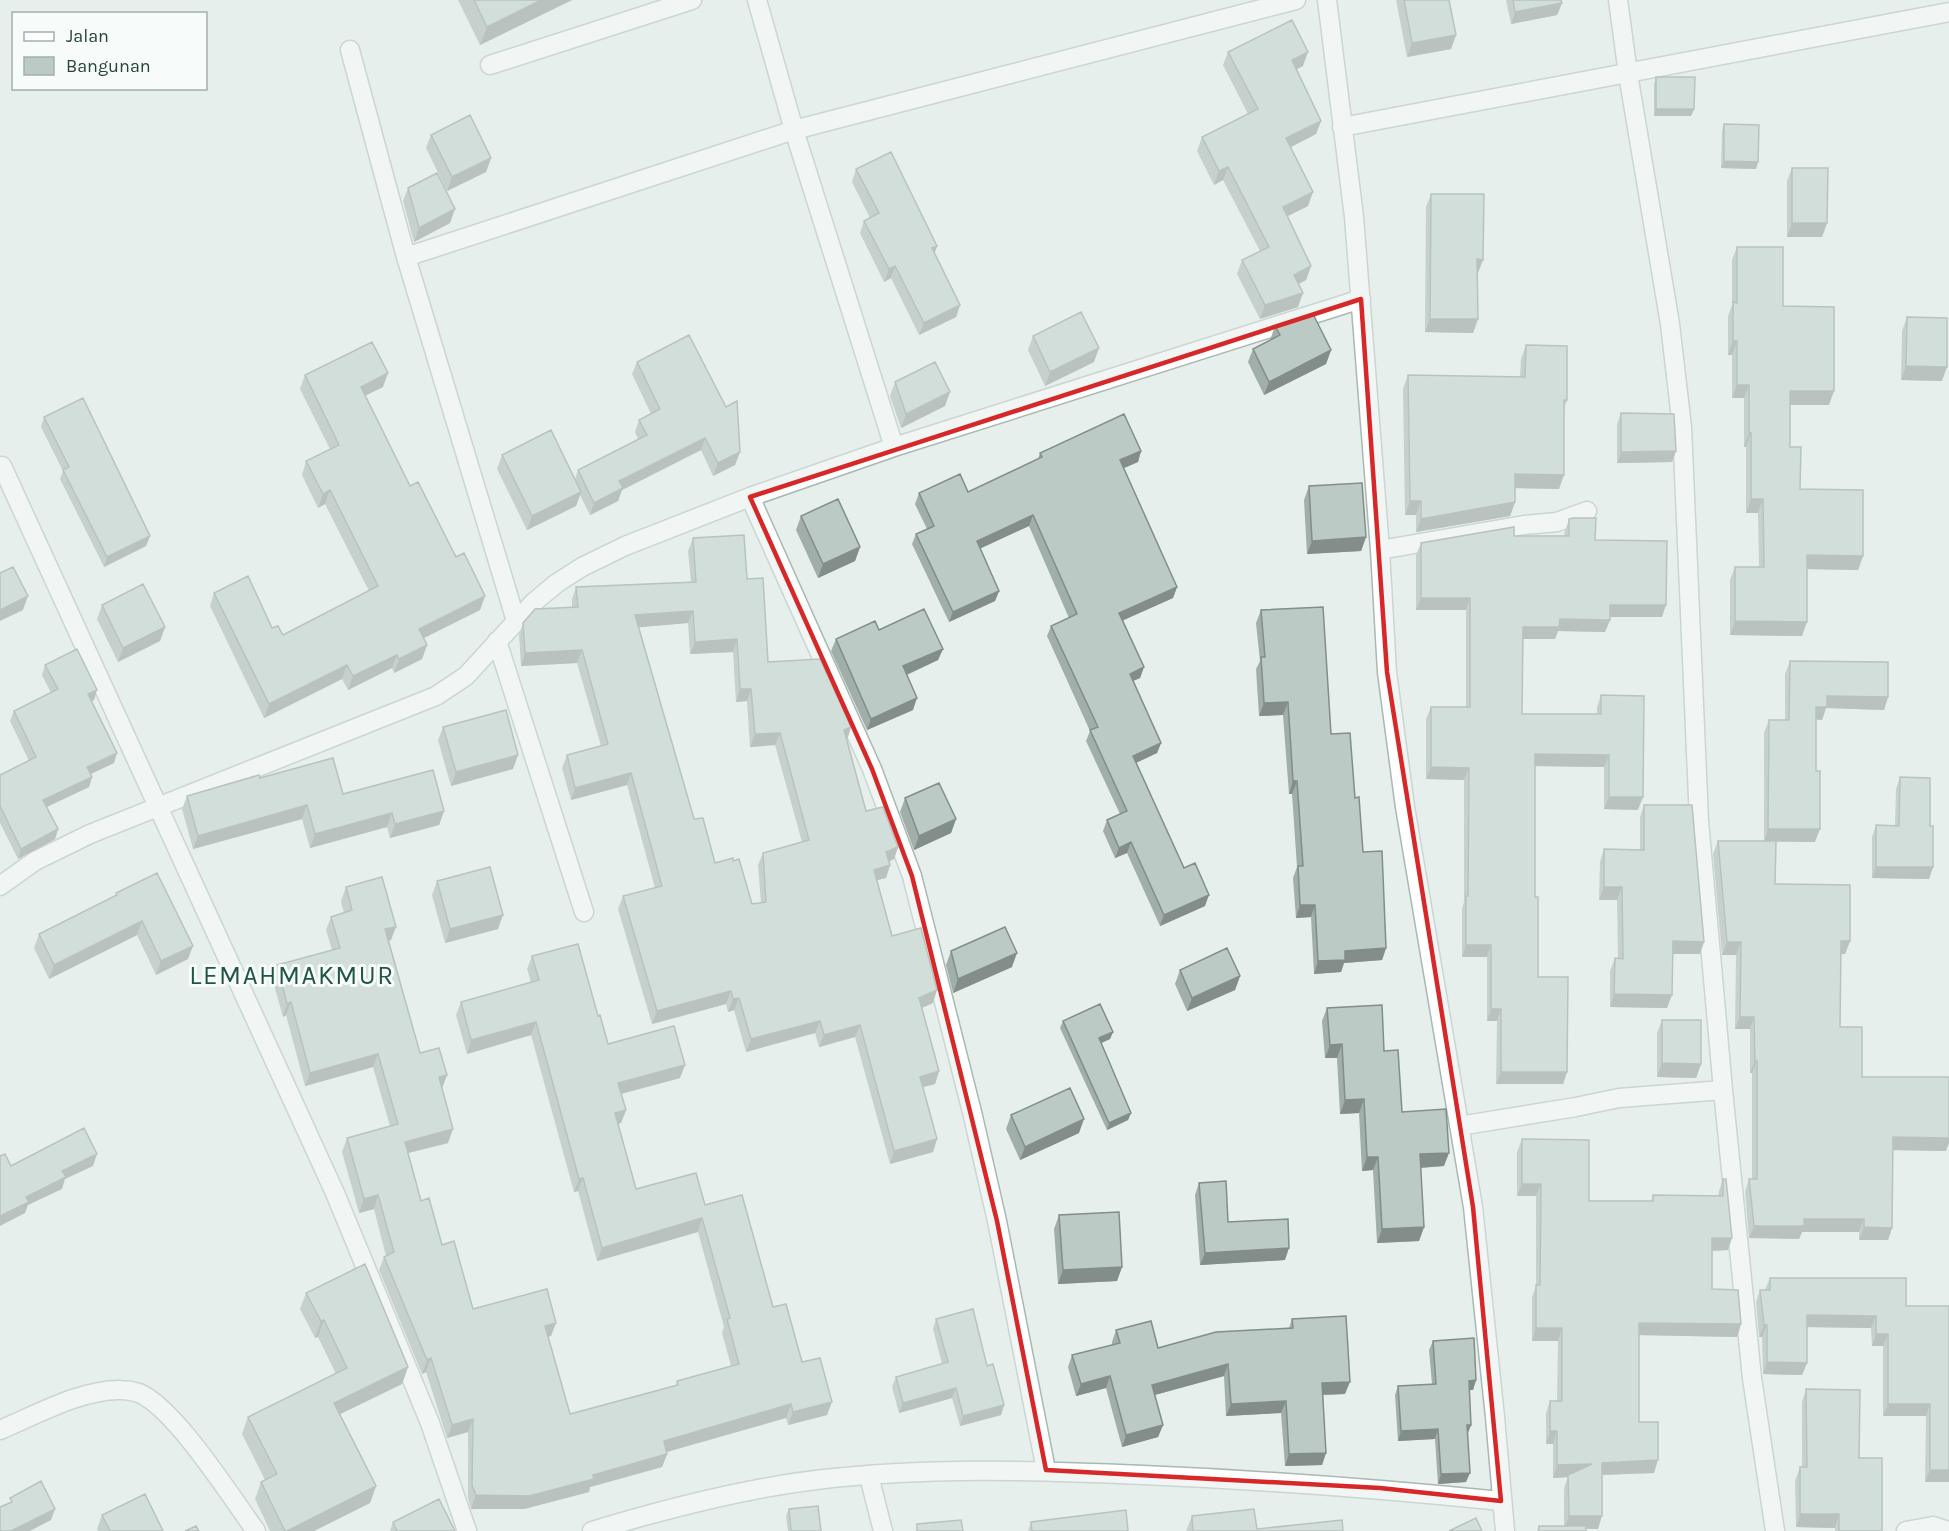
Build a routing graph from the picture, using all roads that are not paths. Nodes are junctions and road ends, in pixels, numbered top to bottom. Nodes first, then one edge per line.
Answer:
1 (692, 0) edge
2 (757, 0) edge
3 (1296, 0) edge
4 (1328, 0) edge
5 (1618, 0) edge
6 (1949, 12) edge
7 (350, 50) dead end
8 (490, 65) dead end
9 (1628, 74) junction
10 (1342, 127) junction
11 (794, 130) junction
12 (406, 257) junction
13 (1361, 299) junction
14 (894, 447) junction
15 (2, 466) dead end
16 (750, 497) junction
17 (1587, 511) dead end
18 (1380, 550) junction
19 (516, 621) junction
20 (497, 642) junction
21 (158, 808) junction
22 (0, 886) edge
23 (584, 912) dead end
24 (1723, 1090) junction
25 (1460, 1126) junction
26 (0, 1430) edge
27 (1046, 1470) junction
28 (869, 1476) junction
29 (1501, 1501) junction
30 (256, 1531) edge
31 (466, 1531) edge
32 (592, 1531) edge
33 (883, 1531) edge
34 (1505, 1531) edge
35 (1775, 1531) edge
36 (1906, 1531) edge
37 (1948, 1531) edge

1 - 8 street
2 - 11 street
3 - 11 street
4 - 10 street
5 - 9 street
6 - 9 street
7 - 12 street
9 - 10 street
9 - 24 street
10 - 13 street
11 - 12 street
11 - 14 street
12 - 19 street
13 - 14 street
13 - 18 street
14 - 16 street
15 - 21 street
16 - 19 street
16 - 27 street
17 - 18 street
18 - 25 street
19 - 20 street
20 - 21 street
20 - 23 street
21 - 22 street
21 - 31 street
24 - 25 street
24 - 35 street
25 - 29 street
26 - 30 street
27 - 28 street
27 - 29 street
28 - 32 street
28 - 33 street
29 - 34 street
36 - 37 street

